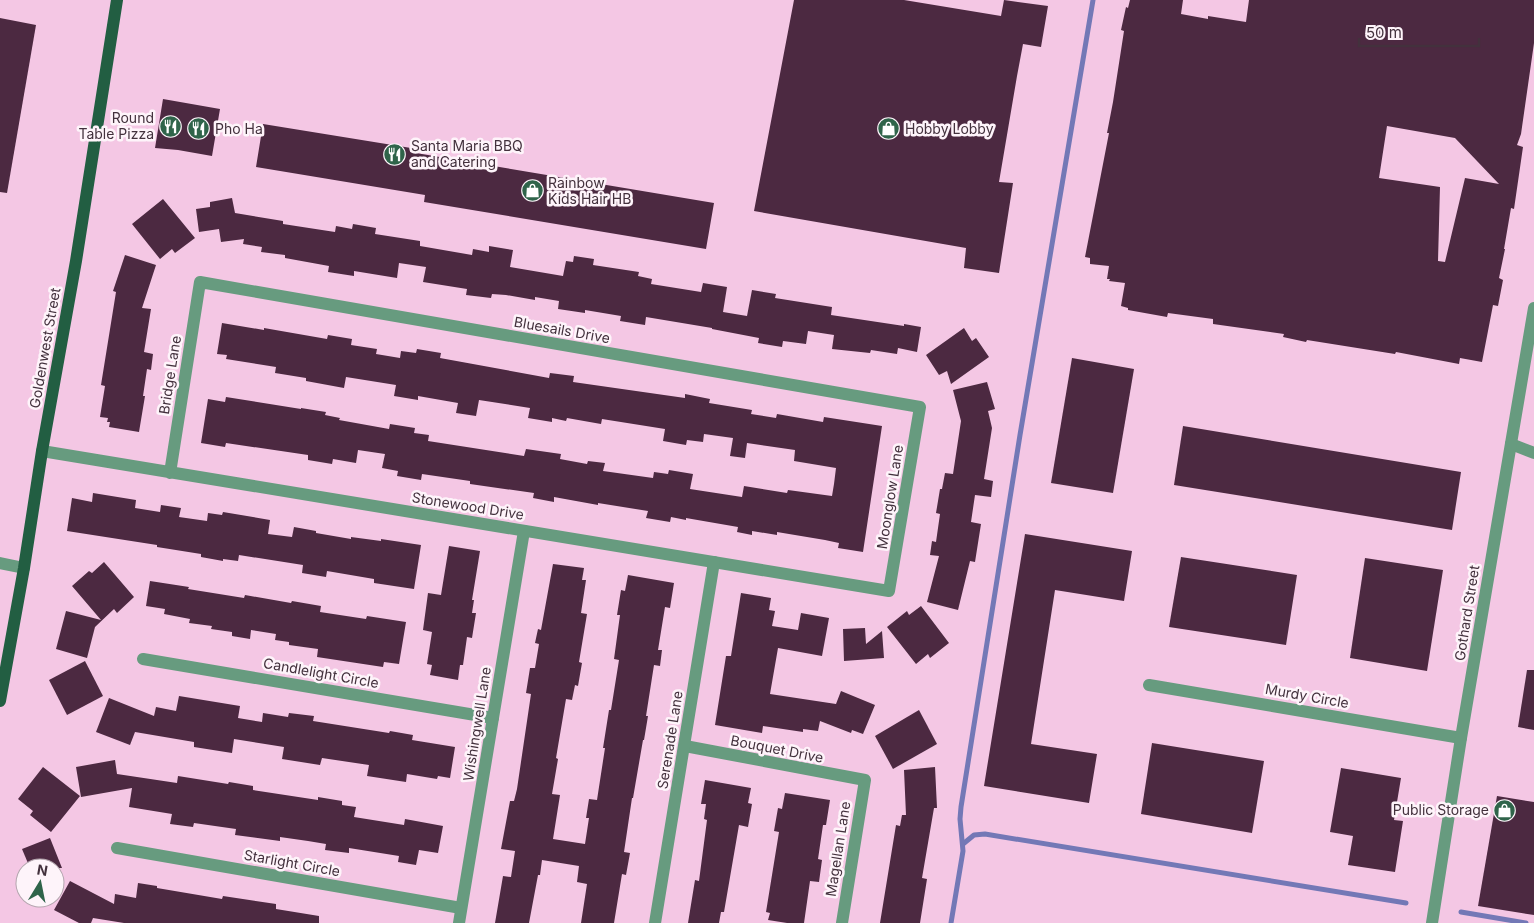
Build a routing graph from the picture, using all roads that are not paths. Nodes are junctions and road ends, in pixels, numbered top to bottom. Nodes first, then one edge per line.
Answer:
1 (117, 0) edge
2 (200, 282) joint
3 (1534, 308) edge
4 (920, 408) joint
5 (1511, 444) junction
6 (42, 451) junction
7 (1534, 453) edge
8 (170, 473) junction
9 (524, 531) junction
10 (714, 562) junction
11 (0, 563) edge
12 (24, 568) junction
13 (889, 591) joint
14 (143, 659) dead end
15 (1148, 685) dead end
16 (0, 701) edge
17 (493, 718) junction
18 (1461, 738) junction
19 (685, 746) junction
20 (865, 780) joint
21 (118, 848) dead end
22 (462, 908) junction
23 (459, 923) edge
24 (655, 923) edge
25 (842, 923) edge
26 (1432, 923) edge

1 - 6 main road, Goldenwest Street
2 - 4 street, Bluesails Drive
2 - 8 street, Bridge Lane
3 - 5 street, Gothard Street
4 - 13 street, Moonglow Lane
5 - 7 street
5 - 18 street, Gothard Street
6 - 8 street, Stonewood Drive
6 - 12 main road, Goldenwest Street
8 - 9 street, Stonewood Drive
9 - 10 street, Stonewood Drive
9 - 17 street, Wishingwell Lane
10 - 13 street, Stonewood Drive
10 - 19 street, Serenade Lane
11 - 12 street
12 - 16 main road, Goldenwest Street
14 - 17 street, Candlelight Circle
15 - 18 street, Murdy Circle
17 - 22 street, Wishingwell Lane
18 - 26 street, Gothard Street
19 - 20 street, Bouquet Drive
19 - 24 street, Serenade Lane
20 - 25 street, Magellan Lane
21 - 22 street, Starlight Circle
22 - 23 street, Wishingwell Lane

